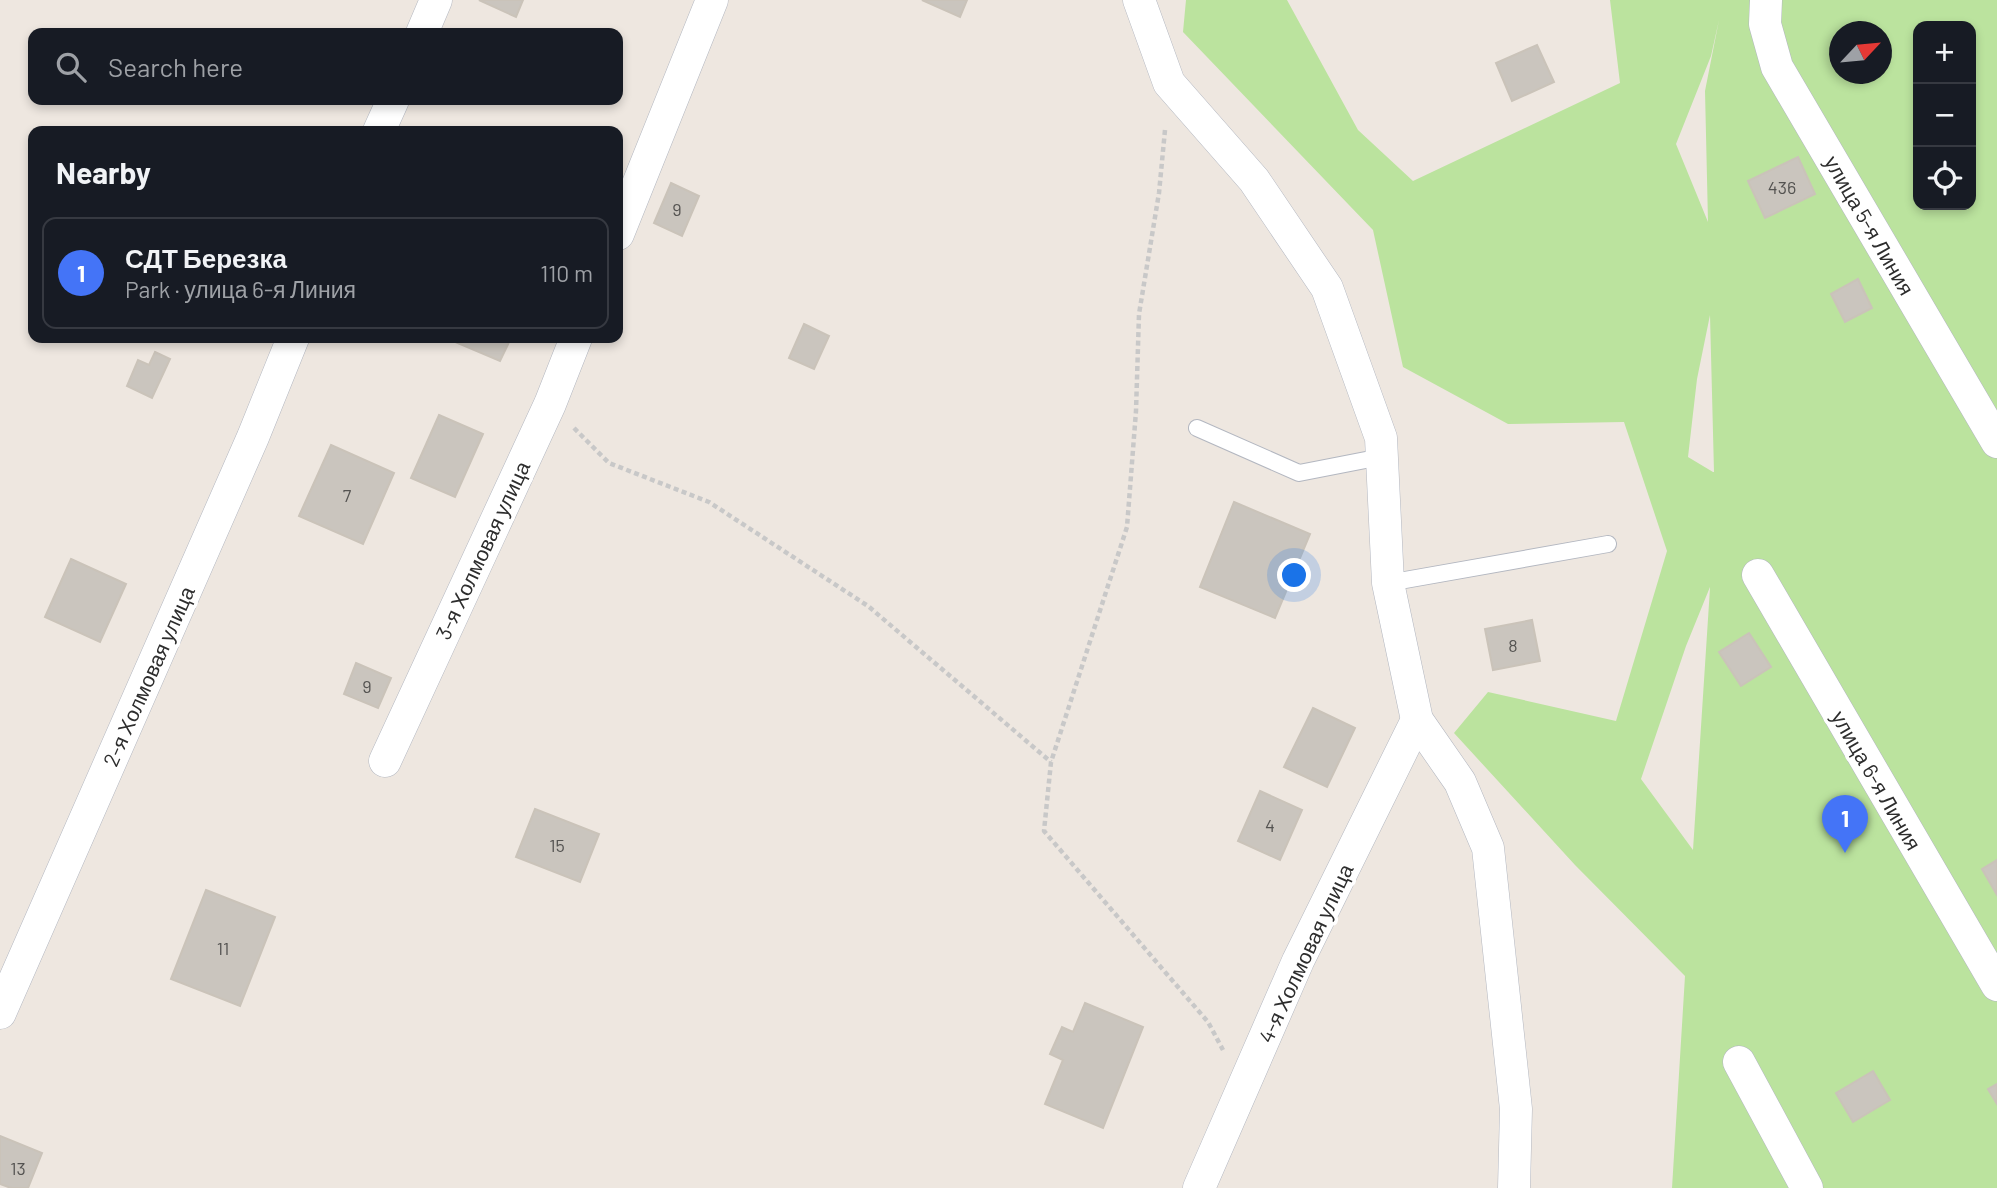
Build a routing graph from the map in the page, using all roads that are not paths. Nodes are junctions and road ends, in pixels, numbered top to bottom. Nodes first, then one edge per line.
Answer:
1 (436, 0) edge
2 (712, 0) edge
3 (1139, 0) edge
4 (1766, 0) edge
5 (424, 28) edge
6 (391, 105) edge
7 (381, 126) edge
8 (623, 222) edge
9 (291, 343) edge
10 (574, 343) edge
11 (1197, 428) dead end
12 (1997, 442) edge
13 (1381, 457) junction
14 (1608, 544) dead end
15 (1758, 575) dead end
16 (1388, 583) junction
17 (1417, 720) junction
18 (385, 761) dead end
19 (1997, 985) edge
20 (0, 1013) edge
21 (1739, 1062) dead end
22 (1199, 1188) edge
23 (1514, 1188) edge
24 (1807, 1188) edge

1 - 5 street
2 - 8 street
3 - 13 street
4 - 12 street, улица 5-я Линия
6 - 7 street
9 - 20 street, 2-я Холмовая улица
10 - 18 street, 3-я Холмовая улица
11 - 13 lane
13 - 16 street
14 - 16 lane
15 - 19 street, улица 6-я Линия
16 - 17 street
17 - 22 street, 4-я Холмовая улица
17 - 23 street
21 - 24 street

